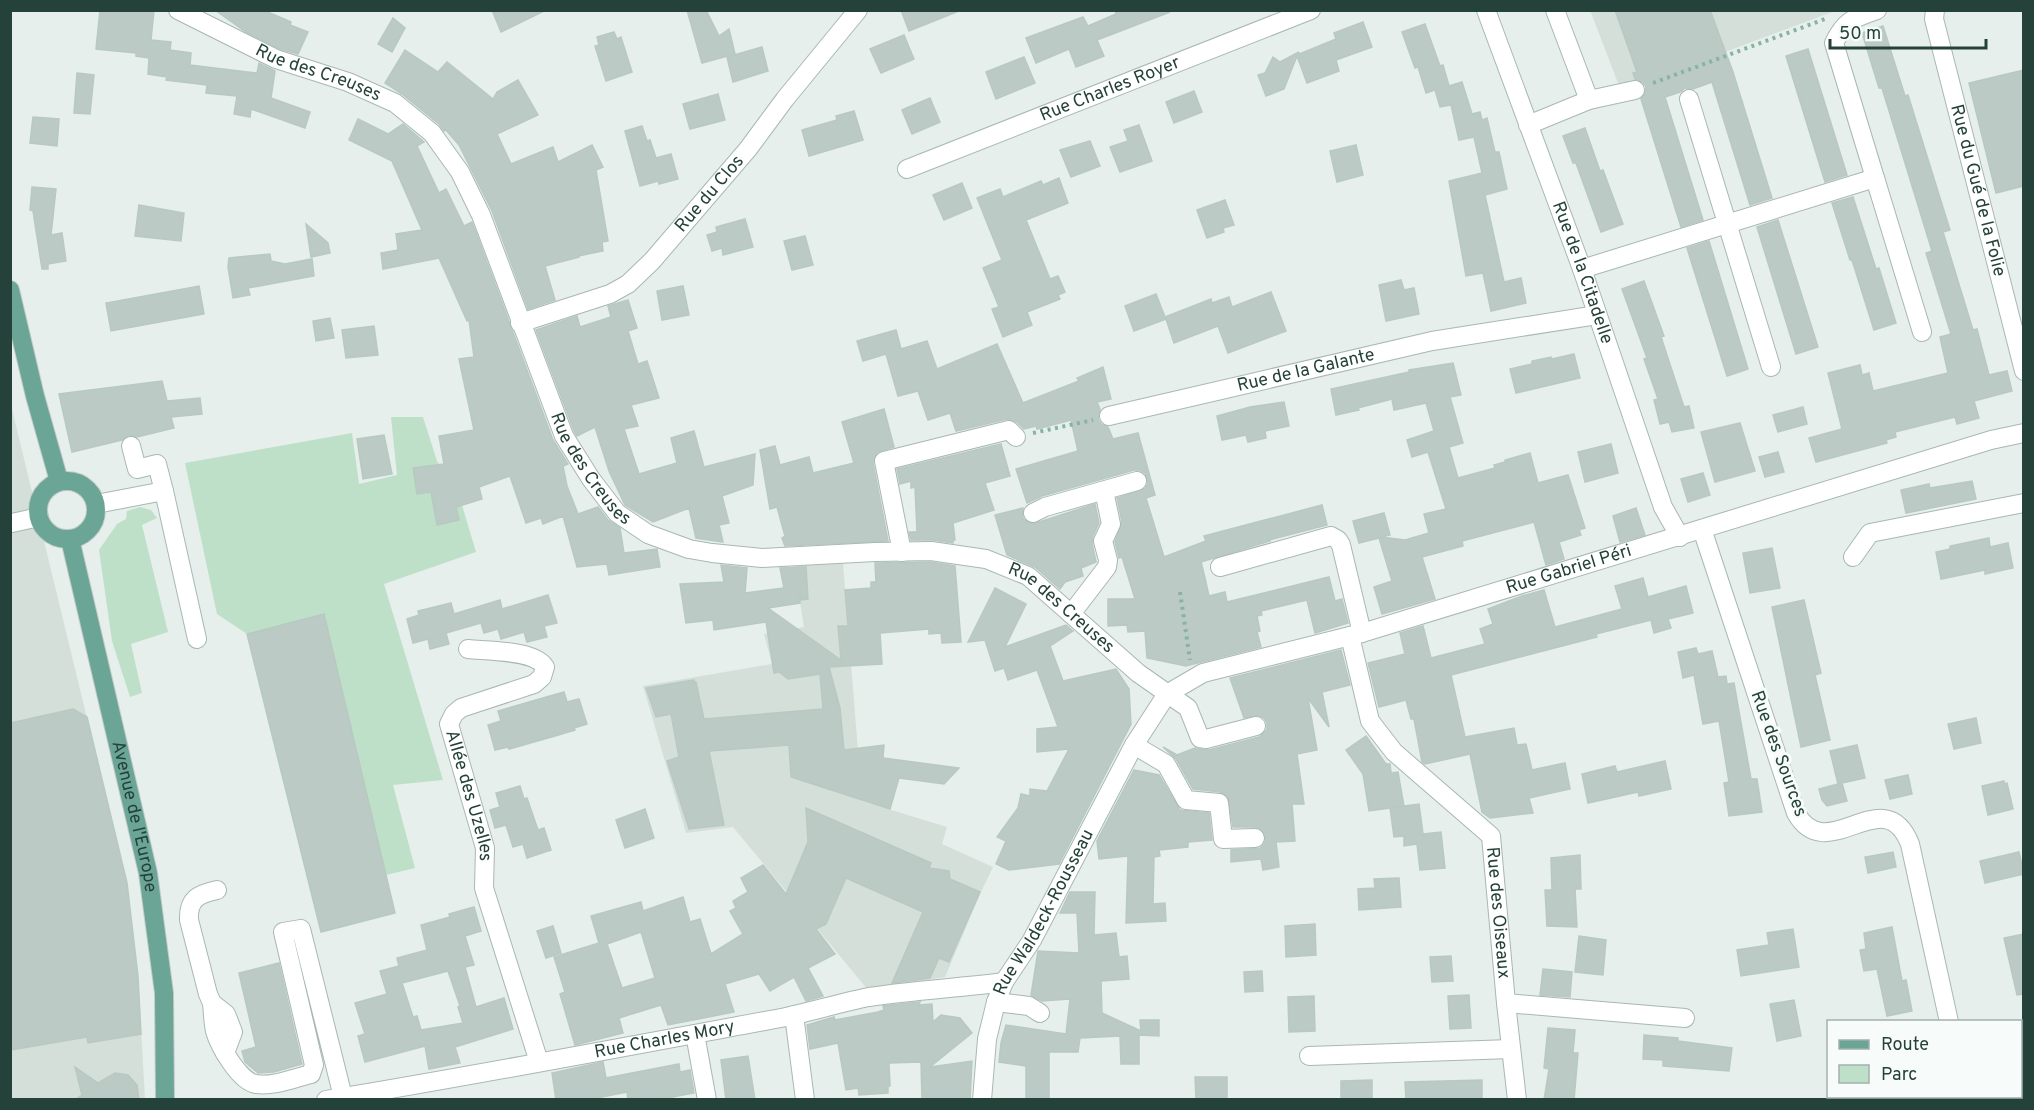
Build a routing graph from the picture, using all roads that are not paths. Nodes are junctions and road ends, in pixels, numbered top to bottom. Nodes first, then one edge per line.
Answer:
1 (178, 10) edge
2 (858, 10) edge
3 (1311, 10) edge
4 (1486, 10) edge
5 (1555, 10) edge
6 (1876, 10) edge
7 (1935, 10) edge
8 (1635, 90) road end
9 (1689, 99) dead end
10 (1588, 100) junction
11 (1528, 125) junction
12 (907, 169) dead end
13 (1875, 178) junction
14 (1728, 224) junction
15 (1582, 269) junction
16 (10, 290) edge
17 (1597, 315) junction
18 (520, 323) junction
19 (1923, 332) dead end
20 (1771, 367) dead end
21 (2024, 371) edge
22 (1109, 416) road end
23 (2024, 433) edge
24 (1016, 437) road end
25 (131, 446) dead end
26 (59, 481) junction
27 (1137, 481) dead end
28 (164, 491) junction
29 (1104, 491) junction
30 (2024, 503) edge
31 (96, 504) junction
32 (1033, 513) dead end
33 (39, 517) junction
34 (12, 523) edge
35 (1702, 529) junction
36 (1680, 537) junction
37 (70, 539) junction
38 (902, 552) junction
39 (1853, 557) dead end
40 (1220, 567) dead end
41 (1071, 614) junction
42 (1356, 635) junction
43 (197, 639) dead end
44 (468, 649) dead end
45 (1167, 694) junction
46 (1256, 726) dead end
47 (1137, 741) junction
48 (1255, 838) dead end
49 (217, 890) dead end
50 (1004, 982) junction
51 (996, 1002) junction
52 (1506, 1003) junction
53 (1040, 1013) dead end
54 (794, 1015) junction
55 (1685, 1018) dead end
56 (1949, 1020) edge
57 (695, 1034) junction
58 (1511, 1049) junction
59 (1309, 1056) dead end
60 (539, 1062) junction
61 (421, 1092) edge
62 (334, 1098) edge
63 (165, 1100) edge
64 (706, 1100) edge
65 (805, 1100) edge
66 (982, 1100) edge
67 (1517, 1100) edge

1 - 18 street, Rue des Creuses
2 - 18 street, Rue du Clos
3 - 12 street, Rue Charles Royer
4 - 11 street, Rue de la Citadelle
5 - 10 street
6 - 13 street
7 - 21 street, Rue du Gué de la Folie
8 - 10 street
9 - 14 street
10 - 11 street
11 - 15 street, Rue de la Citadelle
13 - 14 street
13 - 19 street
14 - 15 street
14 - 20 street
15 - 17 street, Rue de la Citadelle
16 - 26 main road
17 - 22 street, Rue de la Galante
17 - 36 street, Rue de la Citadelle
18 - 38 street, Rue des Creuses
23 - 35 street, Rue Gabriel Péri
24 - 38 street
25 - 28 street
26 - 31 main road
26 - 33 main road
27 - 29 street
28 - 31 street
28 - 43 street
29 - 32 street
29 - 41 street
30 - 39 street
31 - 37 main road
33 - 34 street
33 - 37 main road
35 - 36 street, Rue Gabriel Péri
35 - 56 street, Rue des Sources
36 - 42 street, Rue Gabriel Péri
37 - 63 main road, Avenue de l'Europe
38 - 41 street, Rue des Creuses
40 - 42 street, Rue des Oiseaux
41 - 45 street, Rue des Creuses
42 - 45 street, Rue Gabriel Péri
42 - 52 street, Rue des Oiseaux
44 - 60 street, Allée des Uzelles
45 - 46 street, Rue des Creuses
45 - 47 street, Rue Gabriel Péri
47 - 48 street
47 - 50 street, Rue Waldeck-Rousseau
49 - 62 street
50 - 51 street, Rue Waldeck-Rousseau
50 - 54 street, Rue Charles Mory
51 - 53 street
51 - 66 street, Rue Waldeck-Rousseau
52 - 55 street
52 - 58 street, Rue des Oiseaux
54 - 57 street, Rue Charles Mory
54 - 65 street
57 - 60 street, Rue Charles Mory
57 - 64 street
58 - 59 street
58 - 67 street, Rue des Oiseaux
60 - 61 street, Rue Charles Mory
61 - 62 street, Rue Charles Mory

